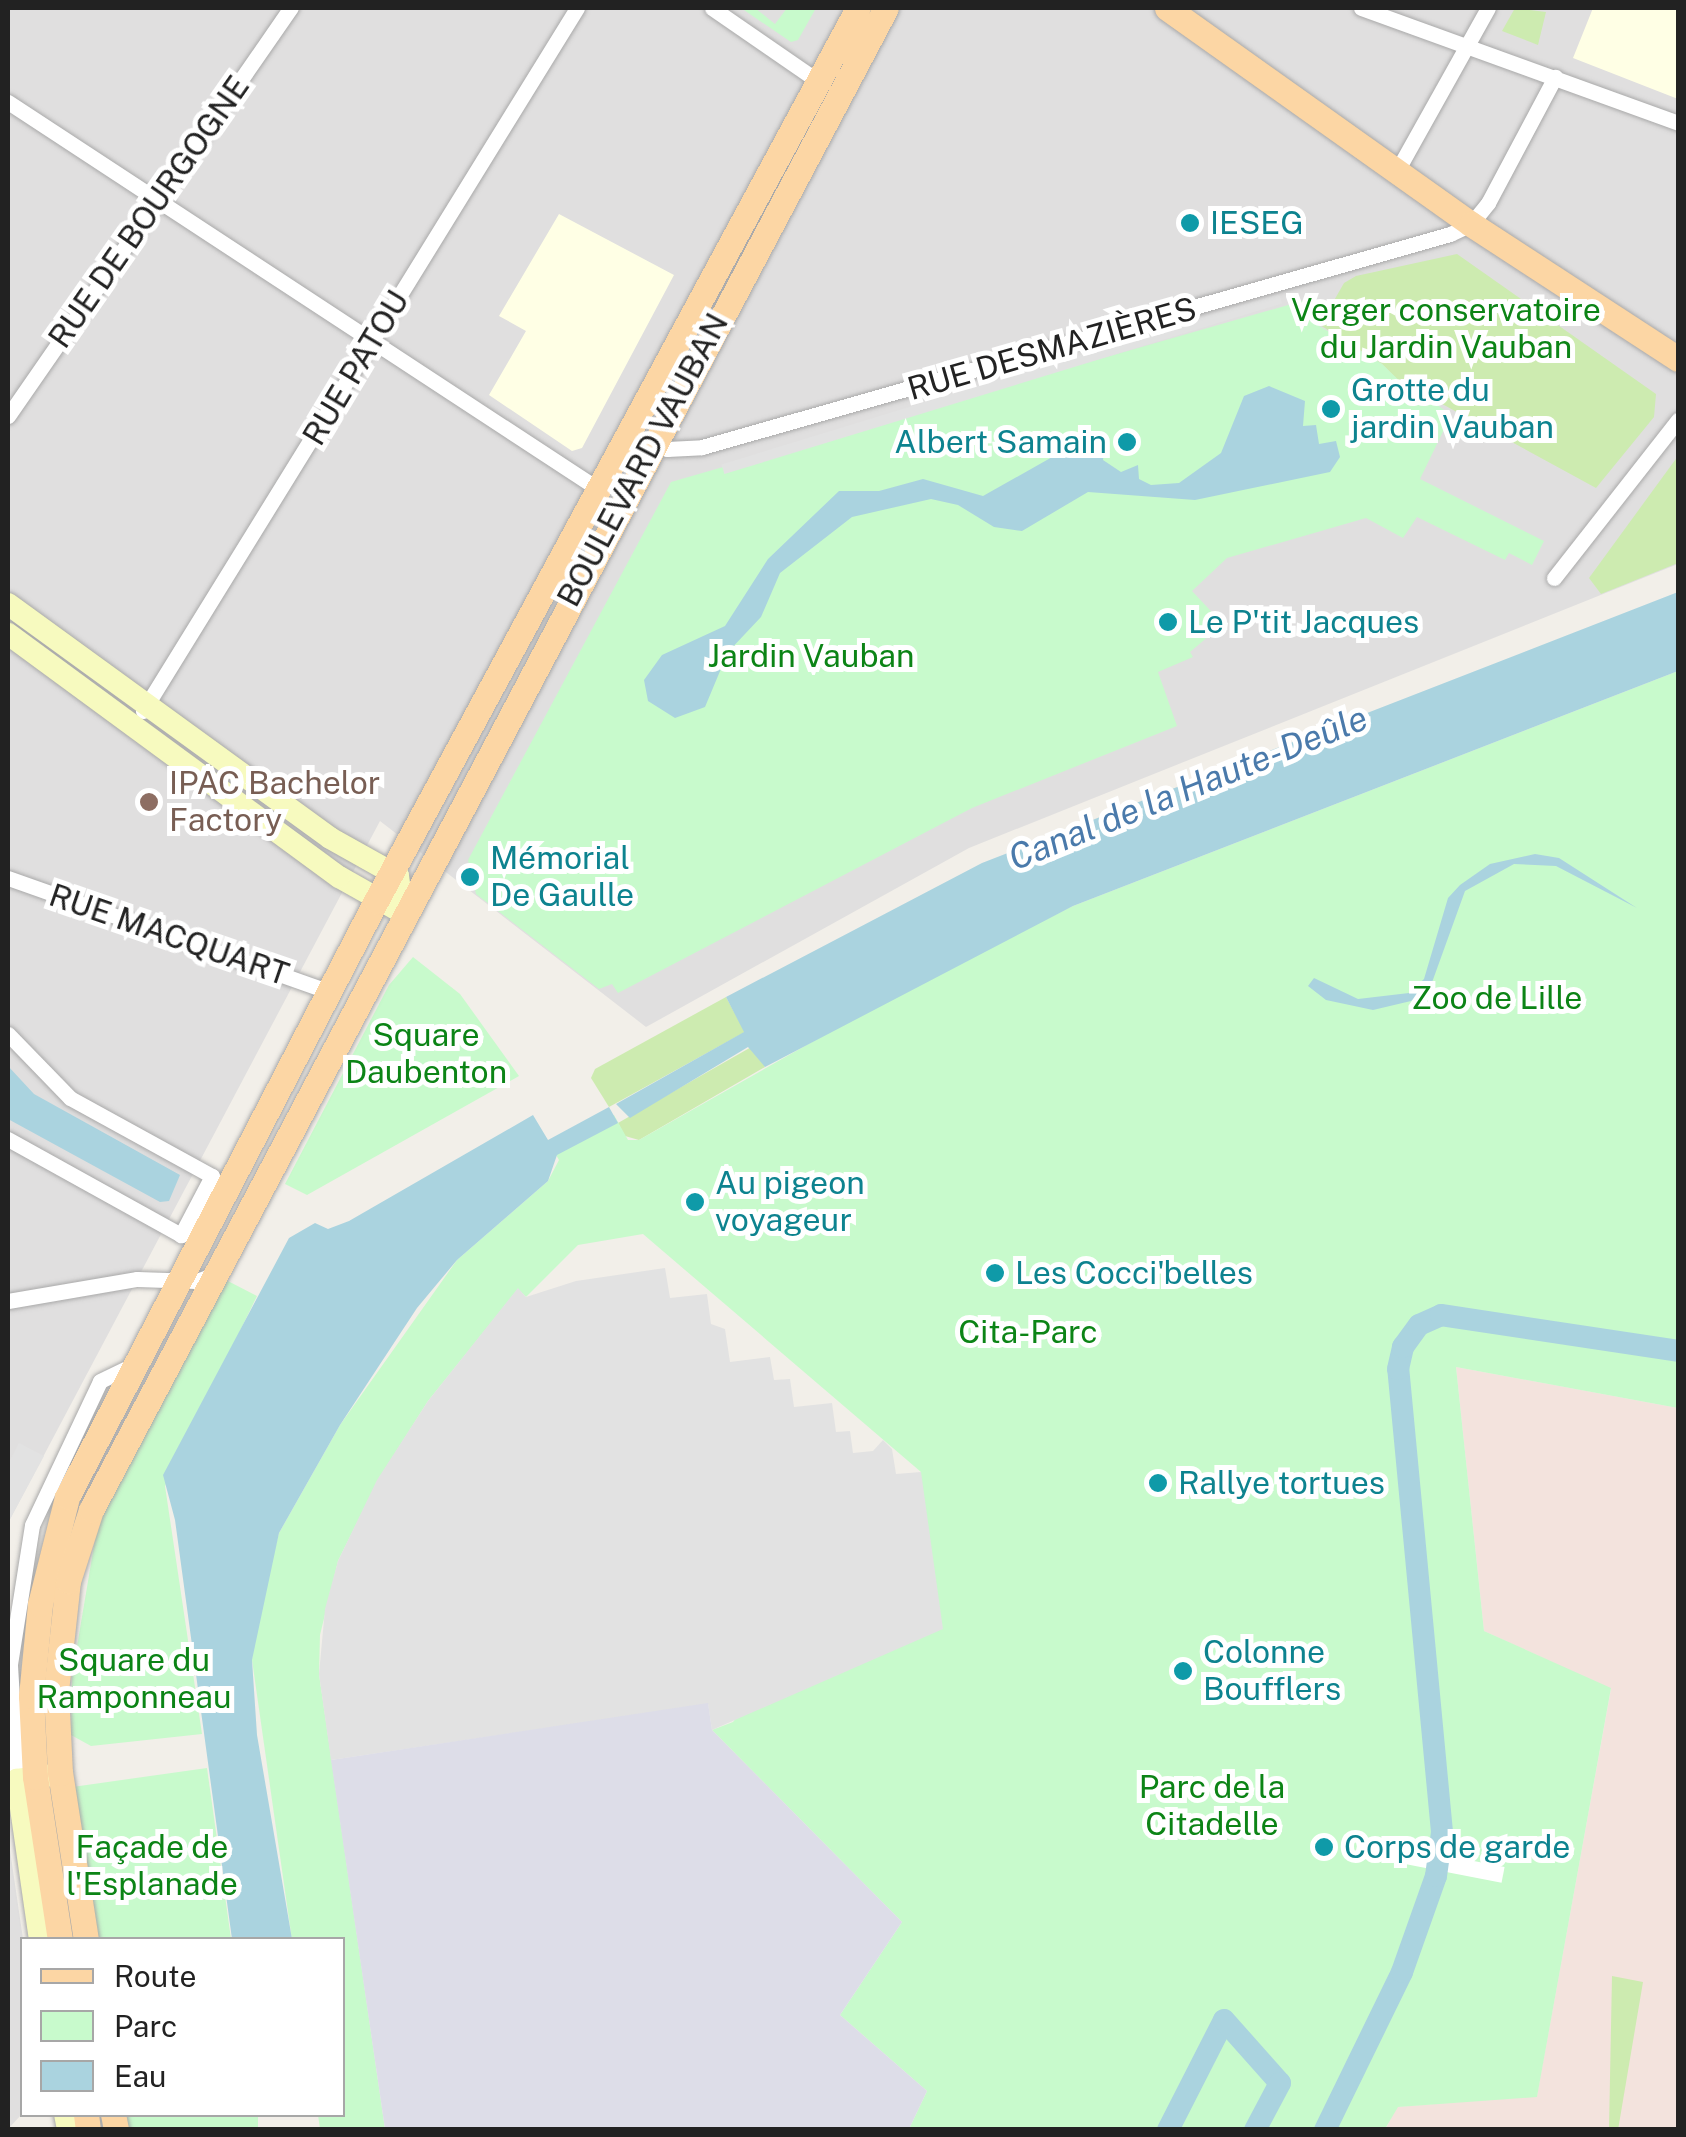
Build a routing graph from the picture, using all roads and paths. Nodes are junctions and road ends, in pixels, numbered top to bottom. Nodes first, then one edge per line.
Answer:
1 (291, 8) edge
2 (577, 8) edge
3 (712, 8) edge
4 (858, 8) edge
5 (886, 8) edge
6 (1167, 8) edge
7 (1361, 8) edge
8 (1488, 8) edge
9 (1468, 44) junction
10 (1555, 77) junction
11 (818, 81) junction
12 (8, 102) edge
13 (1678, 124) edge
14 (1398, 169) junction
15 (157, 201) junction
16 (1472, 224) junction
17 (372, 342) junction
18 (1678, 359) edge
19 (1678, 376) edge
20 (8, 416) edge
21 (1678, 420) edge
22 (639, 442) junction
23 (600, 491) junction
24 (1554, 578) dead end
25 (8, 604) edge
26 (8, 634) edge
27 (139, 716) junction
28 (393, 873) junction
29 (8, 878) edge
30 (376, 901) junction
31 (403, 913) junction
32 (330, 992) junction
33 (8, 1034) edge
34 (8, 1140) edge
35 (213, 1275) junction
36 (174, 1281) junction
37 (8, 1301) edge
38 (30, 1778) edge
39 (40, 1937) edge
40 (59, 1937) edge
41 (85, 1937) edge

1 - 15 street, RUE DE BOURGOGNE
2 - 17 street, RUE PATOU
3 - 11 street
4 - 11 main road, BOULEVARD VAUBAN
5 - 22 main road, BOULEVARD VAUBAN
6 - 14 main road
7 - 9 street
8 - 9 street
9 - 10 street
9 - 14 street
10 - 13 street
10 - 16 street
11 - 22 main road, BOULEVARD VAUBAN
12 - 15 street
14 - 16 main road
15 - 17 street
15 - 20 street, RUE DE BOURGOGNE
16 - 18 main road
16 - 19 main road
16 - 22 street, RUE DESMAZIÈRES
17 - 23 street
17 - 27 street, RUE PATOU
21 - 24 street
22 - 23 main road, BOULEVARD VAUBAN
22 - 31 main road, BOULEVARD VAUBAN
23 - 28 main road, BOULEVARD VAUBAN
25 - 27 main road
26 - 27 main road
27 - 28 main road
27 - 30 main road
28 - 30 main road, BOULEVARD VAUBAN
28 - 31 main road
29 - 32 street, RUE MACQUART
30 - 31 main road
30 - 32 main road
31 - 35 main road
32 - 36 main road
33 - 34 street
35 - 36 street
35 - 38 main road
36 - 37 street
36 - 38 main road
38 - 39 main road
38 - 40 main road
38 - 41 main road

